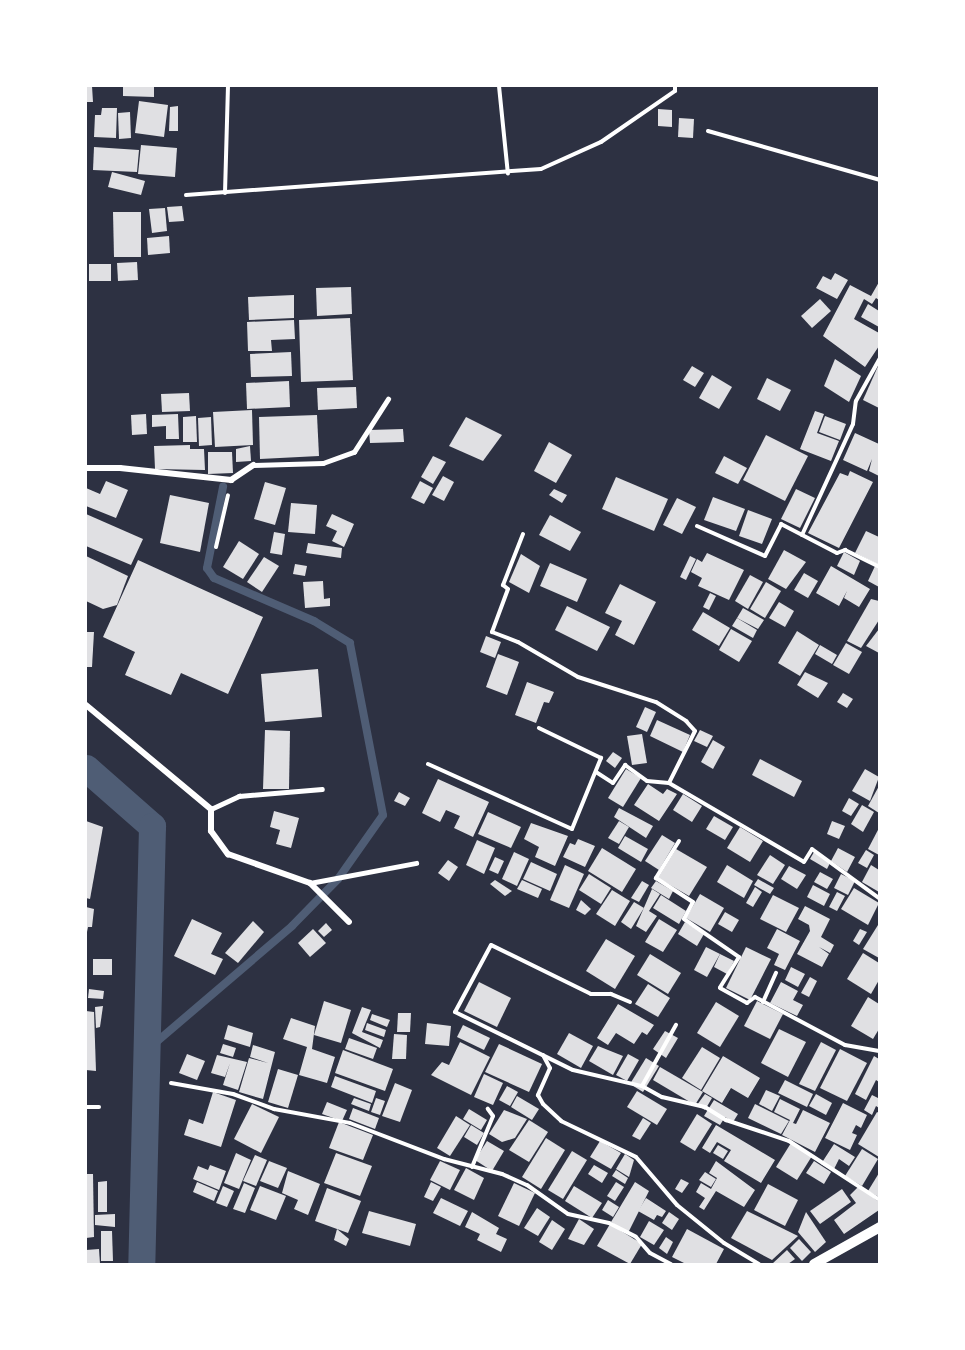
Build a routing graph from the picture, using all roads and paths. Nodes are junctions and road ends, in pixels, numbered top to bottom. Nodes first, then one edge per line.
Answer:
1 (228, 86) edge
2 (500, 86) edge
3 (675, 86) edge
4 (708, 131) dead end
5 (508, 174) junction
6 (879, 180) edge
7 (225, 193) junction
8 (186, 195) dead end
9 (879, 358) edge
10 (388, 399) dead end
11 (253, 465) joint
12 (86, 468) edge
13 (231, 480) junction
14 (697, 526) dead end
15 (523, 534) dead end
16 (802, 535) junction
17 (216, 547) dead end
18 (879, 567) edge
19 (86, 705) edge
20 (539, 728) dead end
21 (428, 764) dead end
22 (596, 772) junction
23 (669, 783) junction
24 (322, 789) dead end
25 (211, 809) junction
26 (679, 841) dead end
27 (416, 863) dead end
28 (310, 883) junction
29 (879, 899) edge
30 (349, 922) dead end
31 (776, 973) dead end
32 (630, 1002) dead end
33 (763, 1002) junction
34 (676, 1025) dead end
35 (879, 1051) edge
36 (542, 1054) junction
37 (171, 1083) dead end
38 (642, 1086) junction
39 (86, 1107) edge
40 (99, 1107) dead end
41 (488, 1109) dead end
42 (472, 1167) junction
43 (879, 1200) edge
44 (879, 1227) edge
45 (670, 1264) edge
46 (759, 1264) edge
47 (814, 1264) edge

1 - 7 path
2 - 5 path
3 - 5 path
4 - 6 path
5 - 7 path
7 - 8 path
9 - 16 path
10 - 11 lane
11 - 13 street
12 - 13 street
13 - 17 path
14 - 16 path
15 - 23 path
16 - 18 path
19 - 25 street
20 - 22 path
21 - 22 path
22 - 23 path
23 - 29 path
24 - 25 lane
25 - 28 street
26 - 33 path
27 - 28 lane
28 - 30 street
31 - 33 path
32 - 36 path
33 - 35 path
34 - 38 path
36 - 38 path
36 - 46 path
37 - 42 path
38 - 43 path
39 - 40 path
41 - 42 path
42 - 45 path
44 - 47 street

